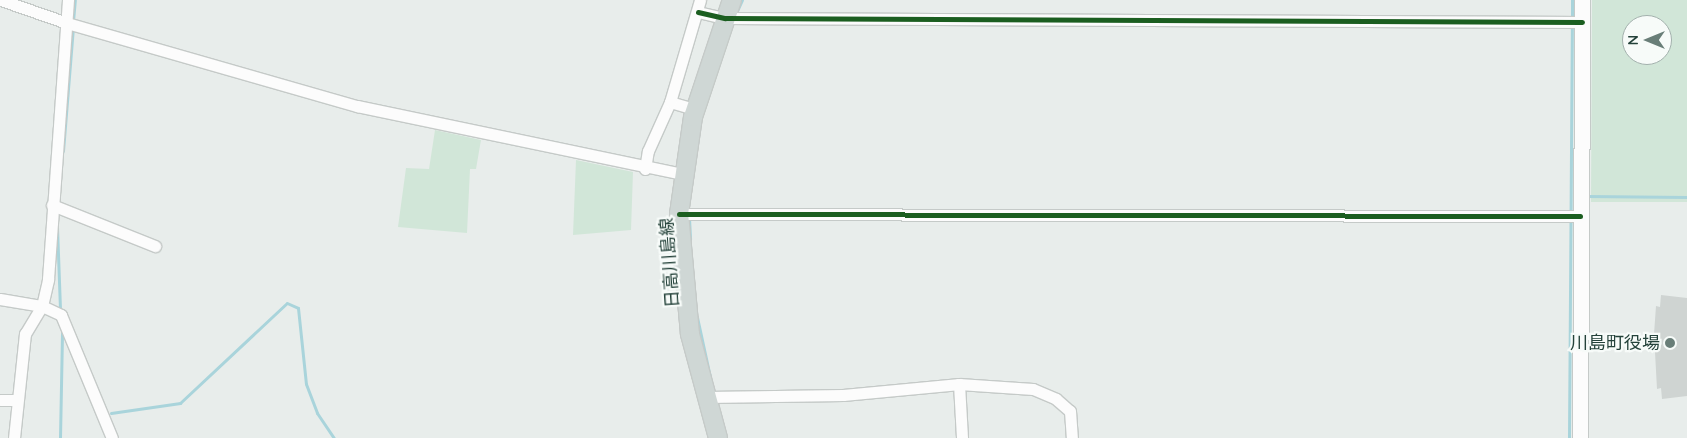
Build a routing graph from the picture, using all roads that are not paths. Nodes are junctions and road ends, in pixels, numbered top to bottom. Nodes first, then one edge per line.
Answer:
1 (1, 0) edge
2 (68, 0) edge
3 (700, 0) edge
4 (732, 0) edge
5 (1582, 0) edge
6 (698, 12) junction
7 (725, 18) junction
8 (1582, 22) junction
9 (67, 23) junction
10 (670, 102) junction
11 (695, 109) junction
12 (645, 169) junction
13 (682, 174) junction
14 (52, 205) junction
15 (679, 214) junction
16 (1580, 216) junction
17 (155, 246) dead end
18 (0, 299) edge
19 (42, 306) junction
20 (959, 384) junction
21 (707, 397) junction
22 (0, 400) edge
23 (17, 400) junction
24 (14, 438) edge
25 (112, 438) edge
26 (718, 438) edge
27 (962, 438) edge
28 (1072, 438) edge
29 (1580, 438) edge

1 - 9 street
2 - 9 street
3 - 6 street
4 - 7 main road, 日高川島線
5 - 8 street
6 - 7 street
6 - 10 street
7 - 8 street
7 - 11 main road, 日高川島線
8 - 16 street
9 - 12 street
9 - 14 street
10 - 11 street
10 - 12 street
11 - 13 main road, 日高川島線
12 - 13 street
13 - 15 main road, 日高川島線
14 - 17 street
14 - 19 street
15 - 16 street
15 - 21 main road, 日高川島線
16 - 29 street
18 - 19 street
19 - 23 street
19 - 25 street
20 - 21 street
20 - 27 street
20 - 28 street
21 - 26 main road, 日高川島線
22 - 23 street
23 - 24 street

